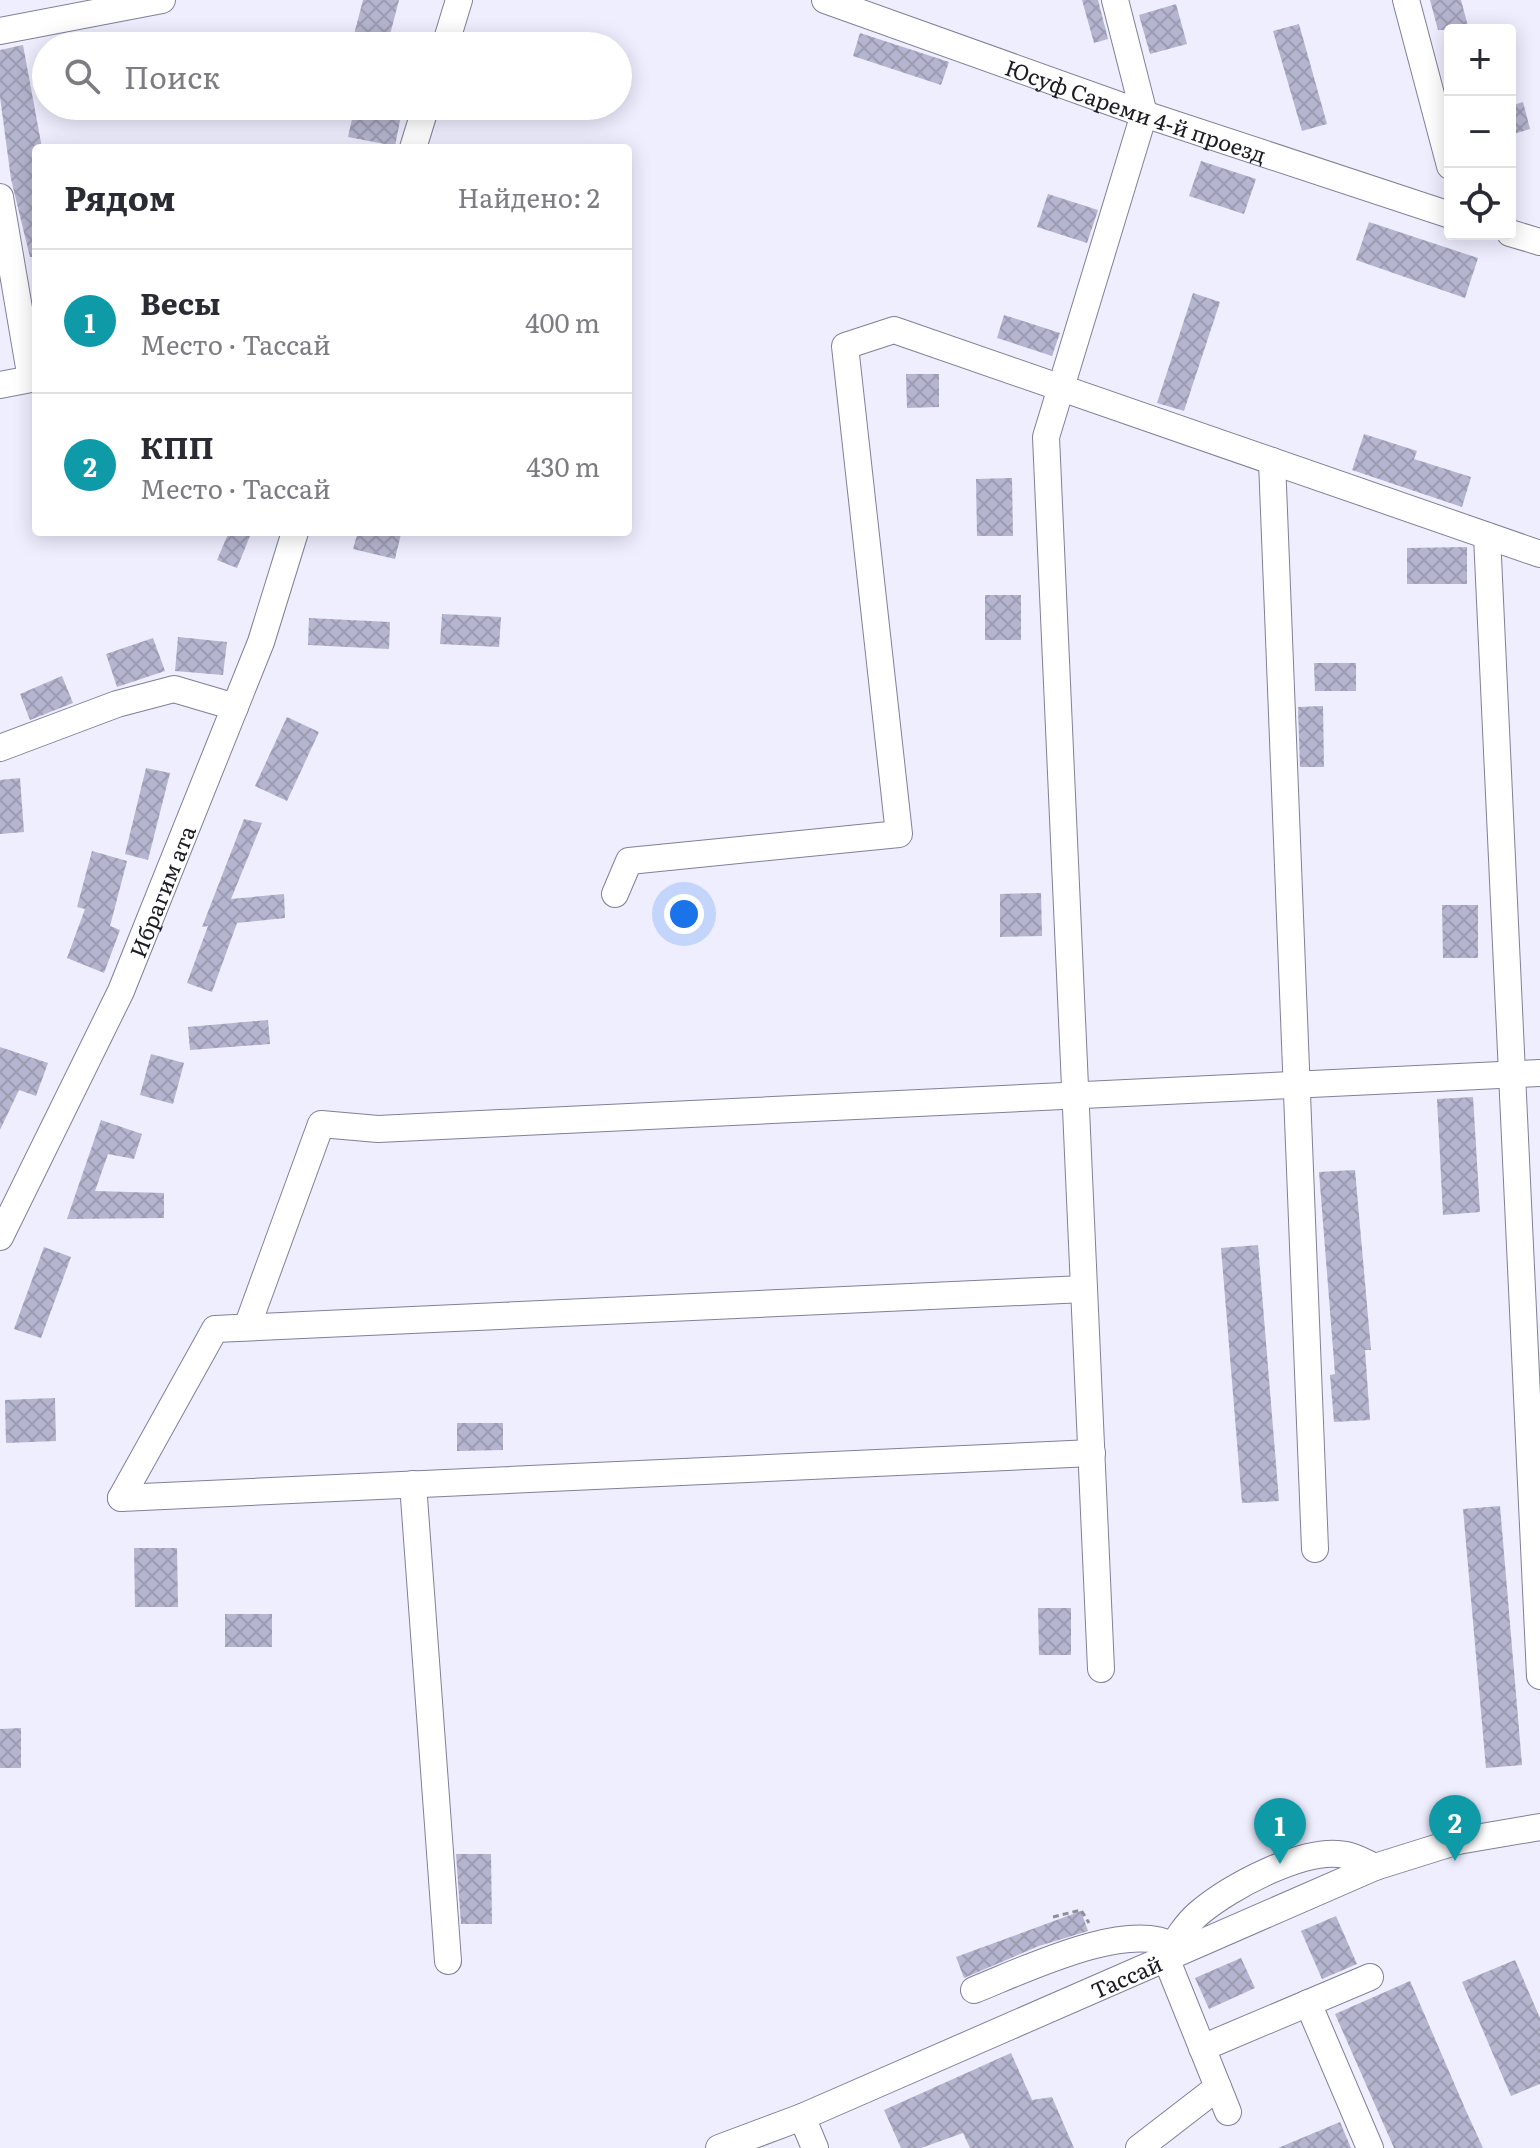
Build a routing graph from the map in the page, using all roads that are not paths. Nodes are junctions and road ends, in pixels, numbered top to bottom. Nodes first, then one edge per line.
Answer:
1 (162, 0) edge
2 (459, 0) edge
3 (825, 0) edge
4 (1115, 0) edge
5 (1406, 0) edge
6 (0, 31) edge
7 (449, 32) edge
8 (1144, 114) junction
9 (422, 120) edge
10 (1444, 143) edge
11 (414, 144) edge
12 (0, 197) edge
13 (1444, 213) edge
14 (1516, 235) edge
15 (1540, 242) edge
16 (0, 385) edge
17 (1061, 387) junction
18 (1272, 461) junction
19 (294, 536) edge
20 (1487, 536) junction
21 (1540, 554) edge
22 (235, 707) junction
23 (0, 748) edge
24 (615, 894) dead end
25 (1540, 1073) edge
26 (1511, 1074) junction
27 (1295, 1085) junction
28 (1075, 1095) junction
29 (0, 1237) edge
30 (1084, 1289) junction
31 (247, 1327) junction
32 (1092, 1453) junction
33 (413, 1484) junction
34 (1315, 1549) dead end
35 (1101, 1669) dead end
36 (1540, 1676) edge
37 (1540, 1827) edge
38 (1375, 1867) junction
39 (1169, 1952) junction
40 (448, 1961) dead end
41 (1370, 1977) dead end
42 (974, 1990) dead end
43 (1308, 2003) junction
44 (1202, 2048) junction
45 (1218, 2087) junction
46 (1228, 2112) dead end
47 (802, 2117) junction
48 (719, 2148) edge
49 (815, 2148) edge
50 (1139, 2148) edge
51 (1370, 2148) edge

1 - 6 street
2 - 7 street
3 - 8 street, Юсуф Сареми 4-й проезд
4 - 8 street
5 - 10 street
8 - 13 street, Юсуф Сареми 4-й проезд
8 - 17 street
9 - 11 street
12 - 16 street
14 - 15 street
17 - 18 street
17 - 24 street
17 - 28 street
18 - 20 street
18 - 27 street
19 - 22 street, Ибрагим ата
20 - 21 street
20 - 26 street
22 - 23 street
22 - 29 street, Ибрагим ата
25 - 26 street
26 - 27 street
26 - 36 street
27 - 28 street
27 - 34 street
28 - 30 street
28 - 31 street
30 - 31 street
30 - 32 street
31 - 33 street
32 - 33 street
32 - 35 street
33 - 40 street
37 - 38 street, Тассай
38 - 39 street, Тассай
38 - 39 street
39 - 42 street
39 - 44 street
39 - 47 street, Тассай
41 - 43 street
43 - 44 street
43 - 51 street
44 - 45 street
45 - 46 street
45 - 50 street
47 - 48 street, Тассай
47 - 49 street

